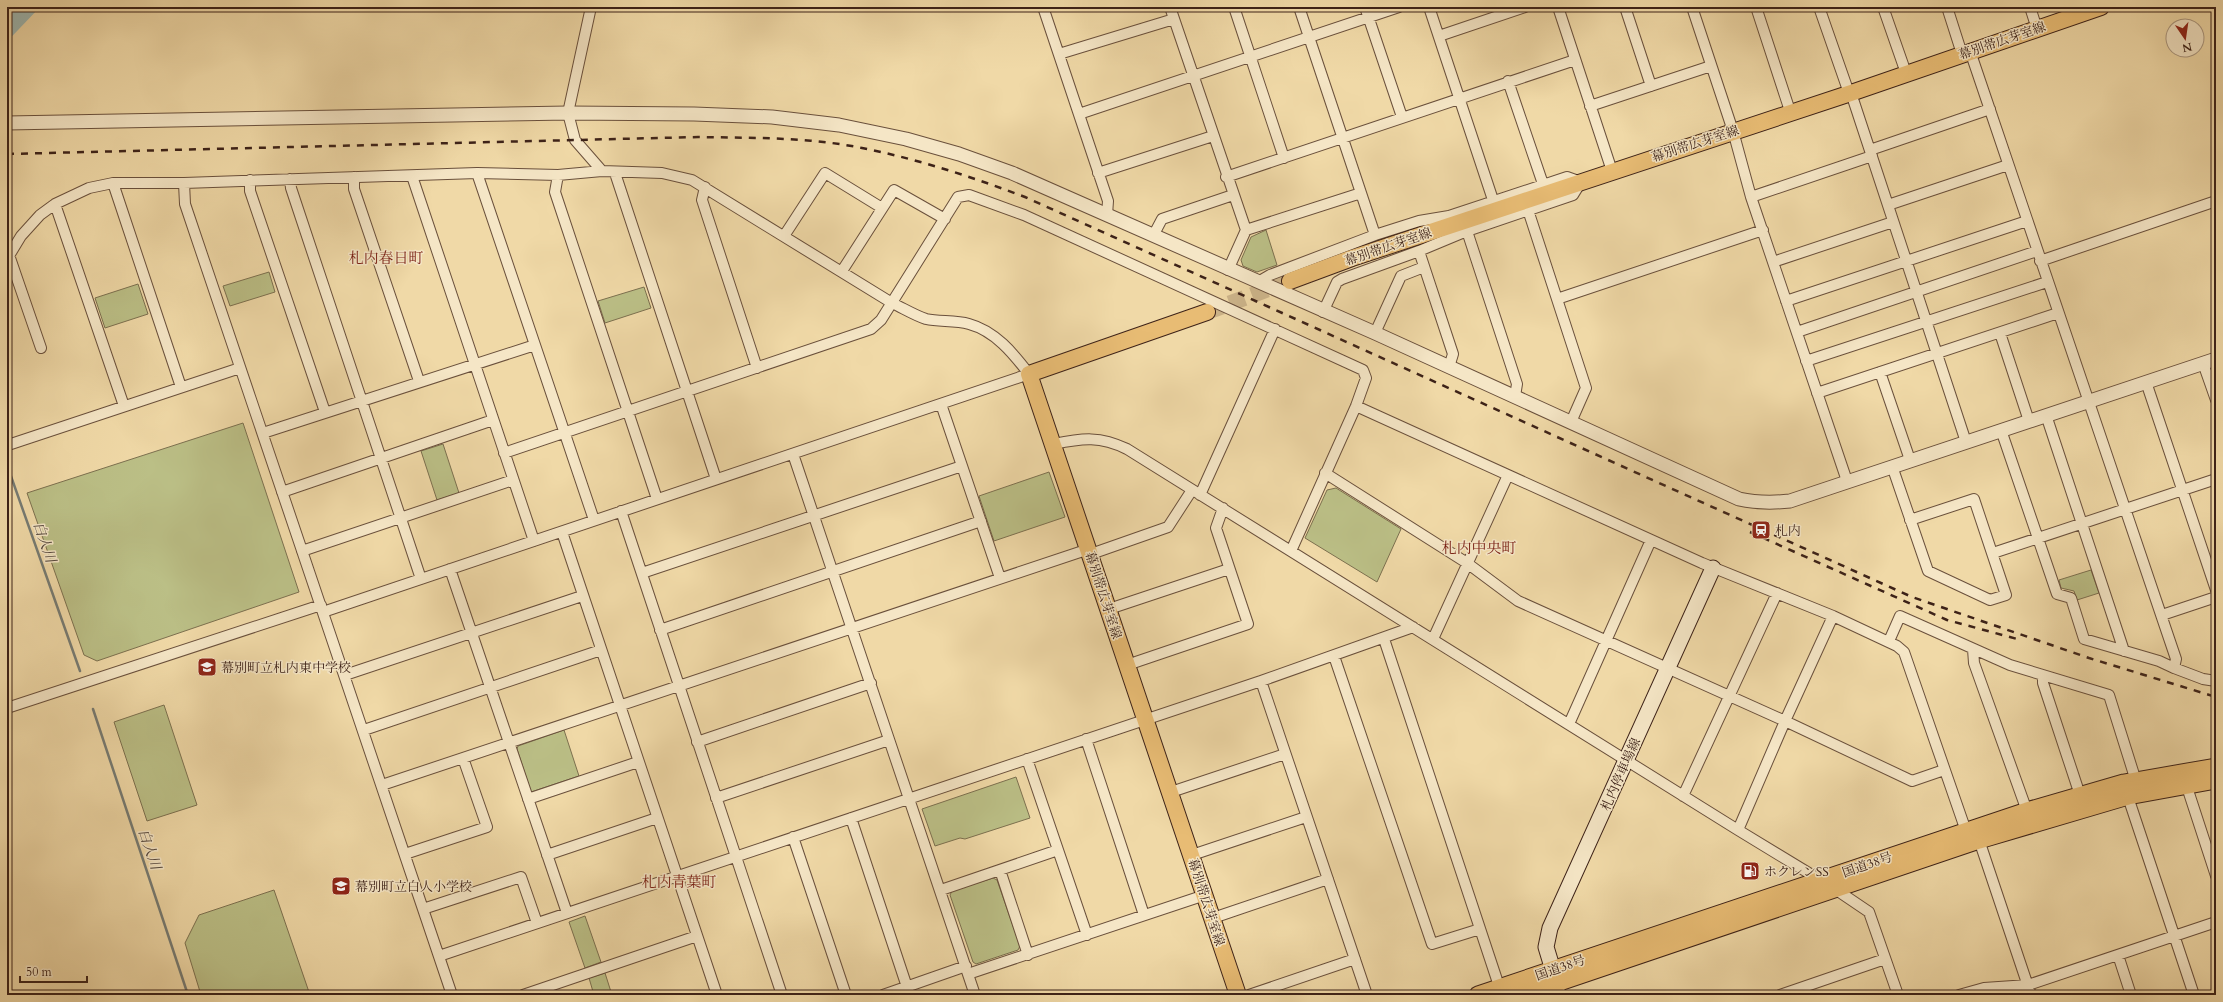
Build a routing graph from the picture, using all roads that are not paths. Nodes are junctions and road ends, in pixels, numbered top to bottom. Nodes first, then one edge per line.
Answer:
1 (591, 7) edge
2 (1043, 7) edge
3 (1170, 7) edge
4 (1234, 7) edge
5 (1299, 7) edge
6 (1365, 7) edge
7 (1399, 7) edge
8 (1429, 7) edge
9 (1525, 7) edge
10 (1558, 7) edge
11 (1625, 7) edge
12 (1692, 7) edge
13 (1756, 7) edge
14 (1819, 7) edge
15 (1883, 7) edge
16 (1946, 7) edge
17 (2030, 7) edge
18 (2101, 7) edge
19 (1369, 17) junction
20 (1174, 19) junction
21 (2037, 29) junction
22 (1439, 36) junction
23 (1310, 37) junction
24 (1966, 53) junction
25 (1059, 54) junction
26 (1251, 56) junction
27 (1575, 60) junction
28 (1711, 66) junction
29 (1906, 74) junction
30 (1193, 75) junction
31 (1508, 81) junction
32 (1651, 86) junction
33 (1850, 93) junction
34 (1459, 99) junction
35 (1590, 106) junction
36 (1990, 109) junction
37 (1790, 111) junction
38 (568, 113) junction
39 (1078, 114) junction
40 (1402, 117) junction
41 (7, 123) edge
42 (1732, 131) junction
43 (1213, 136) junction
44 (1343, 137) junction
45 (1871, 153) junction
46 (1284, 158) junction
47 (2008, 165) junction
48 (602, 171) junction
49 (1612, 171) junction
50 (477, 173) junction
51 (615, 173) junction
52 (1098, 173) junction
53 (412, 176) junction
54 (558, 176) junction
55 (1226, 177) junction
56 (354, 178) junction
57 (290, 179) junction
58 (250, 180) junction
59 (1581, 182) junction
60 (113, 183) junction
61 (184, 183) junction
62 (1543, 184) junction
63 (705, 187) junction
64 (1361, 193) junction
65 (1233, 195) junction
66 (1752, 197) junction
67 (1493, 200) junction
68 (2216, 201) edge
69 (55, 204) junction
70 (1888, 205) junction
71 (882, 208) junction
72 (1528, 210) junction
73 (1107, 215) junction
74 (945, 219) junction
75 (2027, 221) junction
76 (1894, 222) junction
77 (1246, 230) junction
78 (1467, 230) junction
79 (1763, 230) junction
80 (1375, 235) junction
81 (784, 236) junction
82 (1153, 236) junction
83 (1419, 251) junction
84 (2039, 256) junction
85 (8, 257) edge
86 (1907, 261) junction
87 (1773, 262) junction
88 (1424, 267) junction
89 (1228, 270) junction
90 (842, 271) junction
91 (1290, 281) tunnel mouth
92 (1258, 282) junction
93 (2047, 282) junction
94 (1917, 291) junction
95 (1557, 299) junction
96 (1786, 301) junction
97 (892, 303) junction
98 (1207, 312) tunnel mouth
99 (1323, 312) junction
100 (2058, 313) junction
101 (1927, 321) junction
102 (1275, 329) junction
103 (1797, 332) junction
104 (1375, 333) junction
105 (2000, 333) junction
106 (535, 345) junction
107 (41, 348) dead end
108 (1937, 353) junction
109 (2216, 359) edge
110 (1806, 361) junction
111 (474, 363) junction
112 (2203, 363) junction
113 (1449, 367) junction
114 (240, 368) junction
115 (757, 368) junction
116 (1880, 372) junction
117 (1029, 374) junction
118 (419, 381) junction
119 (2146, 382) junction
120 (181, 387) junction
121 (688, 391) junction
122 (1817, 393) junction
123 (1515, 396) junction
124 (362, 400) junction
125 (2216, 400) edge
126 (2089, 401) junction
127 (941, 404) junction
128 (124, 406) junction
129 (1356, 406) junction
130 (629, 411) junction
131 (325, 412) junction
132 (2046, 415) junction
133 (493, 420) junction
134 (2029, 421) junction
135 (1571, 422) junction
136 (2001, 430) junction
137 (565, 432) junction
138 (263, 433) junction
139 (7, 441) edge
140 (1966, 442) junction
141 (1054, 444) junction
142 (504, 453) junction
143 (793, 454) junction
144 (382, 458) junction
145 (1910, 460) junction
146 (962, 466) junction
147 (1892, 466) junction
148 (1325, 473) junction
149 (1508, 475) junction
150 (716, 479) junction
151 (2216, 479) edge
152 (513, 480) junction
153 (1847, 481) junction
154 (2183, 490) junction
155 (282, 492) junction
156 (1196, 492) junction
157 (657, 499) junction
158 (1223, 508) junction
159 (2127, 509) junction
160 (621, 511) junction
161 (814, 515) junction
162 (401, 517) junction
163 (594, 520) junction
164 (1910, 520) junction
165 (981, 521) junction
166 (2083, 525) junction
167 (562, 532) junction
168 (2038, 539) junction
169 (1651, 540) junction
170 (534, 541) junction
171 (302, 551) junction
172 (1090, 551) junction
173 (1291, 551) junction
174 (1993, 553) junction
175 (1467, 563) junction
176 (1713, 568) junction
177 (450, 569) junction
178 (1229, 569) junction
179 (833, 572) junction
180 (642, 573) junction
181 (421, 578) junction
182 (1000, 578) junction
183 (2216, 590) edge
184 (1777, 593) junction
185 (582, 596) junction
186 (2216, 597) edge
187 (322, 608) junction
188 (1109, 610) junction
189 (2162, 615) junction
190 (1833, 616) junction
191 (1413, 627) junction
192 (852, 628) junction
193 (660, 630) junction
194 (472, 632) junction
195 (1384, 639) junction
196 (1433, 640) junction
197 (1605, 641) junction
198 (1888, 641) junction
199 (1973, 649) junction
200 (601, 650) junction
201 (2124, 651) junction
202 (1334, 656) junction
203 (1127, 664) junction
204 (1668, 668) junction
205 (2174, 668) junction
206 (345, 674) junction
207 (2043, 676) junction
208 (1261, 681) junction
209 (2216, 681) edge
210 (871, 683) junction
211 (679, 686) junction
212 (490, 688) junction
213 (1729, 696) junction
214 (619, 705) junction
215 (7, 708) edge
216 (1146, 719) junction
217 (1785, 721) junction
218 (1569, 724) junction
219 (364, 730) junction
220 (1086, 739) junction
221 (889, 740) junction
222 (697, 742) junction
223 (509, 743) junction
224 (1285, 754) junction
225 (463, 758) junction
226 (1027, 759) junction
227 (1626, 761) junction
228 (638, 762) junction
229 (2216, 767) edge
230 (1944, 770) junction
231 (2216, 780) edge
232 (2186, 784) junction
233 (382, 785) junction
234 (2129, 787) junction
235 (1170, 792) junction
236 (2080, 795) junction
237 (1683, 796) junction
238 (716, 798) junction
239 (909, 798) junction
240 (528, 799) junction
241 (2027, 811) junction
242 (1306, 817) junction
243 (657, 818) junction
244 (851, 818) junction
245 (1738, 830) junction
246 (1972, 836) junction
247 (793, 837) junction
248 (1058, 850) junction
249 (405, 854) junction
250 (547, 855) junction
251 (1192, 855) junction
252 (736, 857) junction
253 (1000, 870) junction
254 (2216, 876) edge
255 (677, 877) junction
256 (1328, 880) junction
257 (1820, 880) junction
258 (1835, 889) junction
259 (940, 890) junction
260 (1205, 895) junction
261 (423, 909) junction
262 (567, 913) junction
263 (1144, 915) junction
264 (1213, 918) junction
265 (2216, 922) edge
266 (537, 923) junction
267 (1480, 928) junction
268 (1087, 935) junction
269 (697, 936) junction
270 (2174, 936) junction
271 (1028, 955) junction
272 (2118, 955) junction
273 (439, 956) junction
274 (1355, 959) junction
275 (1885, 959) junction
276 (967, 970) junction
277 (1557, 983) edge
278 (907, 987) junction
279 (2030, 990) edge
280 (1501, 991) edge
281 (714, 994) edge
282 (452, 995) edge
283 (523, 995) edge
284 (782, 995) edge
285 (846, 995) edge
286 (883, 995) edge
287 (975, 995) edge
288 (1238, 995) edge
289 (1249, 995) edge
290 (1367, 995) edge
291 (1478, 995) edge
292 (1521, 995) edge
293 (1780, 995) edge
294 (1898, 995) edge
295 (1959, 995) edge
296 (2131, 995) edge
297 (2194, 995) edge

1 - 38 street
2 - 25 street
3 - 20 street
4 - 26 street
5 - 23 street
6 - 19 street
7 - 19 street
8 - 22 street
9 - 22 street
10 - 27 street
11 - 32 street
12 - 28 street
13 - 37 street
14 - 33 street
15 - 29 street
16 - 24 street
17 - 21 street
18 - 21 main road, 幕別帯広芽室線
19 - 23 street
19 - 40 street
20 - 25 street
20 - 30 street
21 - 24 main road, 幕別帯広芽室線
22 - 34 street
23 - 26 street
23 - 44 street
24 - 29 main road, 幕別帯広芽室線
24 - 36 street
25 - 39 street
26 - 30 street
26 - 46 street
27 - 31 street
27 - 35 street
28 - 32 street
28 - 42 street
29 - 33 main road, 幕別帯広芽室線
30 - 39 street
30 - 43 street
31 - 34 street
31 - 62 street
32 - 35 street
33 - 37 main road, 幕別帯広芽室線
33 - 45 street
34 - 40 street
34 - 67 street
35 - 49 street
36 - 45 street
36 - 47 street
37 - 42 main road, 幕別帯広芽室線
38 - 41 street
38 - 48 street
38 - 73 street
39 - 52 street
40 - 44 street
42 - 49 main road, 幕別帯広芽室線
42 - 66 street
43 - 52 street
43 - 55 street
44 - 46 street
44 - 64 street
45 - 66 street
45 - 70 street
46 - 55 street
47 - 70 street
47 - 75 street
48 - 51 street
48 - 54 street
49 - 59 main road, 幕別帯広芽室線
50 - 53 street
50 - 54 street
50 - 106 street
51 - 63 street
51 - 121 street
52 - 73 street
53 - 56 street
53 - 111 street
54 - 130 street
55 - 65 street
56 - 57 street
56 - 118 street
57 - 58 street
57 - 124 street
58 - 61 street
58 - 131 street
59 - 62 street
59 - 72 street
59 - 91 main road, 幕別帯広芽室線
60 - 61 street
60 - 69 street
60 - 120 street
61 - 114 street
62 - 67 street
63 - 81 street
63 - 115 street
64 - 77 street
64 - 80 street
65 - 77 street
65 - 82 street
66 - 79 street
67 - 80 street
68 - 84 street
69 - 85 street
69 - 128 street
70 - 76 street
71 - 74 street
71 - 81 street
71 - 90 street
72 - 78 street
72 - 95 street
73 - 82 street
74 - 97 street
74 - 102 street
75 - 84 street
75 - 86 street
76 - 86 street
76 - 87 street
77 - 89 street
78 - 83 street
78 - 123 street
79 - 87 street
79 - 95 street
80 - 92 street
81 - 90 street
82 - 89 street
83 - 88 street
83 - 99 street
84 - 93 street
84 - 94 street
85 - 107 street
86 - 94 street
86 - 96 street
87 - 96 street
88 - 104 street
88 - 113 street
89 - 92 street
90 - 97 street
92 - 99 street
93 - 100 street
93 - 101 street
94 - 101 street
94 - 103 street
95 - 135 street
96 - 103 street
97 - 115 street
97 - 117 street
98 - 117 main road
99 - 104 street
100 - 105 street
100 - 126 street
101 - 108 street
101 - 110 street
102 - 129 street
102 - 156 street
103 - 110 street
104 - 113 street
105 - 108 street
105 - 134 street
106 - 111 street
106 - 137 street
108 - 116 street
108 - 140 street
109 - 112 street
110 - 122 street
111 - 118 street
111 - 133 street
112 - 119 street
112 - 125 street
113 - 123 street
114 - 120 street
114 - 138 street
115 - 121 street
116 - 122 street
116 - 145 street
117 - 127 street
117 - 141 main road, 幕別帯広芽室線
118 - 124 street
119 - 126 street
119 - 154 street
120 - 128 street
121 - 130 street
121 - 150 street
122 - 153 street
123 - 135 street
124 - 131 street
124 - 144 street
126 - 132 street
126 - 159 street
127 - 143 street
127 - 146 street
128 - 139 street
129 - 148 street
129 - 149 street
130 - 137 street
130 - 157 street
131 - 138 street
132 - 134 street
132 - 166 street
133 - 142 street
133 - 144 street
134 - 136 street
135 - 153 street
136 - 140 street
136 - 168 street
137 - 142 street
137 - 163 street
138 - 155 street
140 - 145 street
141 - 156 street
141 - 172 main road, 幕別帯広芽室線
142 - 152 street
143 - 150 street
143 - 161 street
144 - 155 street
144 - 162 street
145 - 147 street
146 - 161 street
146 - 165 street
147 - 153 street
147 - 164 street
148 - 173 street
148 - 175 street
149 - 169 street
149 - 175 street
150 - 157 street
151 - 154 street
152 - 162 street
152 - 170 street
154 - 159 street
154 - 183 street
155 - 171 street
156 - 158 street
156 - 172 street
157 - 160 street
158 - 173 street
158 - 178 street
159 - 166 street
159 - 189 street
160 - 163 street
160 - 180 street
161 - 179 street
161 - 180 street
162 - 171 street
162 - 181 street
163 - 167 street
164 - 174 street
164 - 174 street
165 - 179 street
165 - 182 street
166 - 168 street
166 - 201 street
167 - 170 street
167 - 185 street
168 - 174 street
168 - 201 street
169 - 176 street
169 - 197 street
170 - 177 street
171 - 187 street
172 - 182 street
172 - 188 main road, 幕別帯広芽室線
173 - 191 street
175 - 196 street
175 - 197 street
176 - 184 street
176 - 204 main road, 札内停車場線
177 - 181 street
177 - 194 street
178 - 188 street
178 - 203 street
179 - 192 street
179 - 193 street
180 - 193 street
181 - 187 street
182 - 192 street
184 - 190 street
184 - 213 street
185 - 194 street
185 - 200 street
186 - 189 street
187 - 206 street
187 - 215 street
188 - 203 main road, 幕別帯広芽室線
189 - 205 street
190 - 198 street
190 - 217 street
191 - 195 street
191 - 196 street
192 - 210 street
192 - 211 street
193 - 211 street
194 - 206 street
194 - 212 street
195 - 202 street
195 - 267 street
196 - 218 street
197 - 204 street
197 - 218 street
198 - 199 street
198 - 230 street
199 - 207 street
199 - 241 street
200 - 212 street
200 - 214 street
201 - 205 street
202 - 208 street
202 - 267 street
203 - 216 main road, 幕別帯広芽室線
204 - 213 street
204 - 227 main road, 札内停車場線
205 - 209 street
206 - 219 street
207 - 234 street
207 - 236 street
208 - 216 street
208 - 224 street
210 - 221 street
210 - 222 street
211 - 214 street
211 - 222 street
212 - 219 street
212 - 223 street
213 - 217 street
213 - 237 street
214 - 223 street
214 - 228 street
216 - 220 street
216 - 235 main road, 幕別帯広芽室線
217 - 230 street
217 - 245 street
218 - 227 street
219 - 233 street
220 - 226 street
220 - 263 street
221 - 238 street
221 - 239 street
222 - 238 street
223 - 225 street
223 - 240 street
224 - 235 street
224 - 242 street
225 - 233 street
225 - 249 street
226 - 239 street
226 - 248 street
227 - 237 street
227 - 277 main road, 札内停車場線
228 - 240 street
228 - 243 street
229 - 234 highway, 国道38号
230 - 246 street
231 - 232 highway, 国道38号
232 - 234 highway, 国道38号
232 - 254 street
233 - 249 street
234 - 236 highway, 国道38号
234 - 246 highway, 国道38号
234 - 270 street
235 - 251 main road, 幕別帯広芽室線
236 - 241 highway, 国道38号
237 - 245 street
238 - 252 street
239 - 244 street
239 - 259 street
240 - 250 street
241 - 246 highway, 国道38号
242 - 251 street
242 - 256 street
243 - 250 street
243 - 255 street
244 - 247 street
244 - 278 street
245 - 257 street
246 - 257 highway, 国道38号
246 - 258 highway, 国道38号
246 - 279 street
247 - 252 street
247 - 285 street
248 - 253 street
248 - 268 street
249 - 261 street
250 - 262 street
251 - 260 main road, 幕別帯広芽室線
252 - 255 street
252 - 284 street
253 - 259 street
253 - 271 street
255 - 262 street
255 - 269 street
256 - 264 street
256 - 274 street
257 - 258 street
257 - 277 highway, 国道38号
258 - 275 street
258 - 277 highway, 国道38号
259 - 276 street
260 - 263 street
260 - 264 main road, 幕別帯広芽室線
261 - 266 street
261 - 273 street
262 - 266 street
263 - 268 street
264 - 288 main road, 幕別帯広芽室線
265 - 270 street
266 - 273 street
267 - 280 street
268 - 271 street
269 - 281 street
269 - 283 street
270 - 272 street
270 - 297 street
271 - 276 street
272 - 279 street
272 - 296 street
273 - 282 street
274 - 289 street
274 - 290 street
275 - 293 street
275 - 294 street
276 - 278 street
276 - 287 street
277 - 280 highway, 国道38号
277 - 292 highway, 国道38号
278 - 286 street
279 - 295 street
280 - 291 highway, 国道38号

